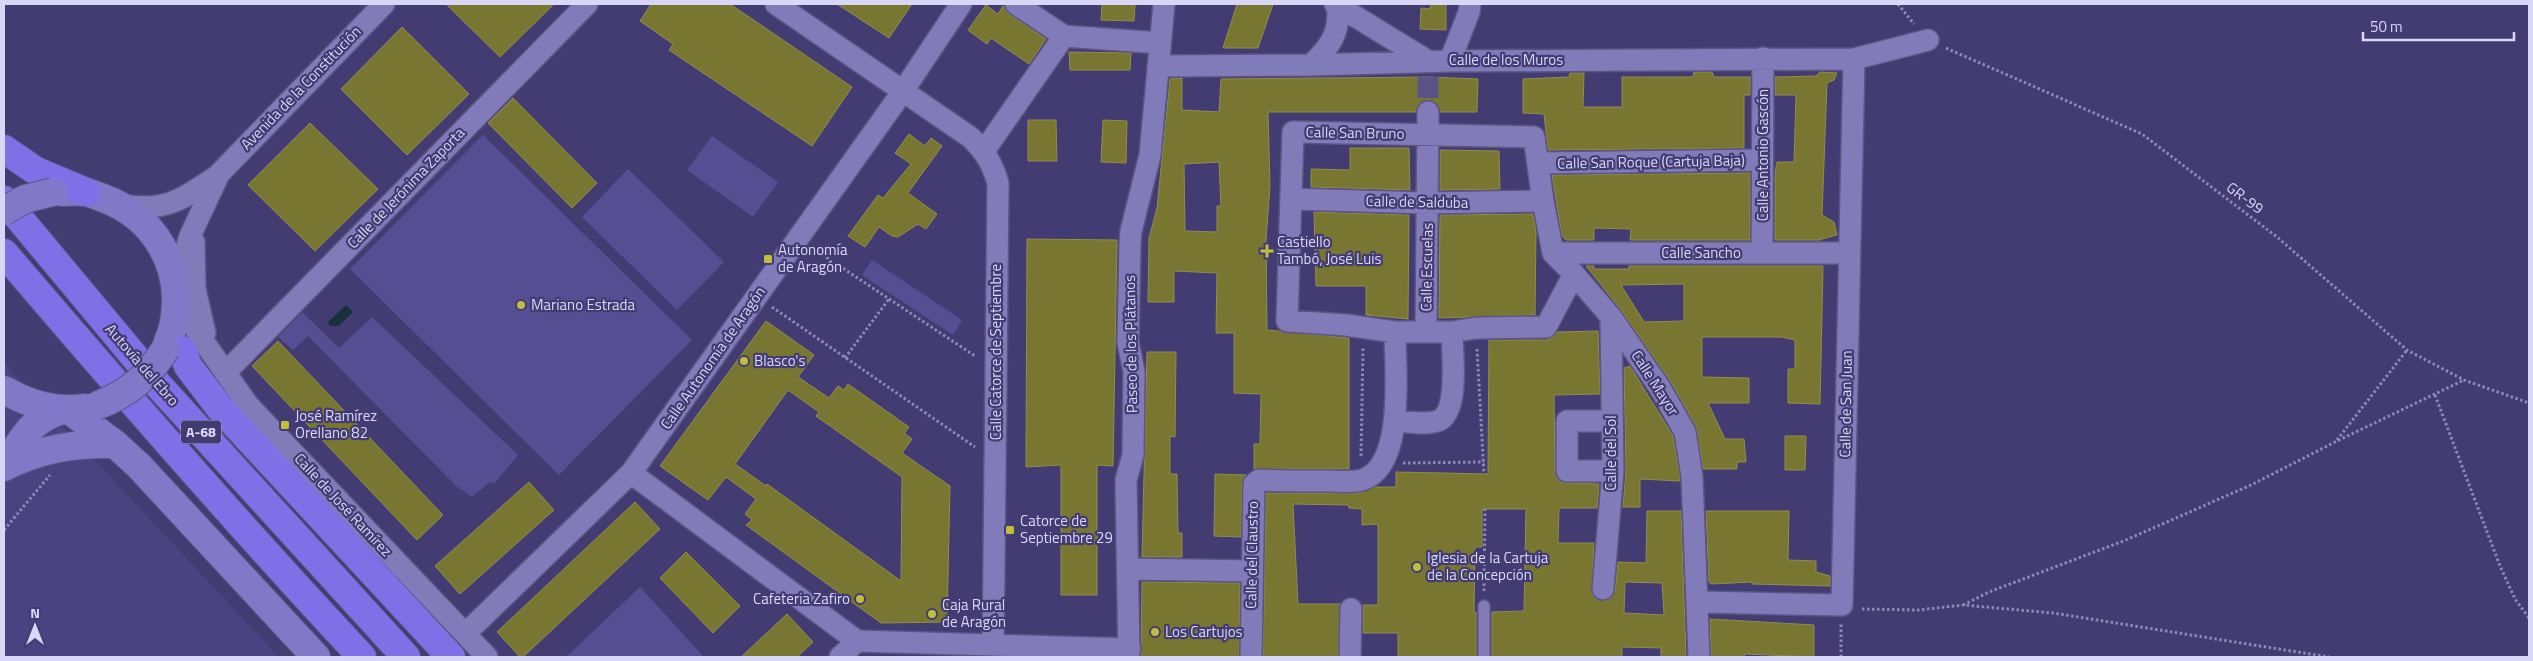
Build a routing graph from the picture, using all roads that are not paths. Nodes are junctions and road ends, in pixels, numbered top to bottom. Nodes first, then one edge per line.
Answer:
1 (384, 4) edge
2 (587, 4) edge
3 (776, 4) edge
4 (961, 4) edge
5 (1016, 4) edge
6 (1164, 4) edge
7 (1336, 4) edge
8 (1470, 4) edge
9 (1064, 36) junction
10 (1928, 40) road end
11 (1160, 43) junction
12 (1763, 58) junction
13 (1854, 59) junction
14 (1450, 60) junction
15 (1312, 65) junction
16 (1158, 66) junction
17 (1428, 69) junction
18 (903, 91) junction
19 (1428, 112) tunnel mouth
20 (1428, 134) junction
21 (4, 149) edge
22 (984, 151) junction
23 (1762, 160) junction
24 (1539, 163) junction
25 (219, 174) junction
26 (86, 192) junction
27 (1292, 199) junction
28 (4, 200) edge
29 (1543, 201) junction
30 (1427, 203) junction
31 (122, 205) junction
32 (4, 211) edge
33 (197, 219) junction
34 (4, 253) edge
35 (1553, 253) junction
36 (1762, 253) junction
37 (1848, 253) junction
38 (1574, 274) junction
39 (176, 290) junction
40 (1611, 317) junction
41 (1394, 332) junction
42 (1426, 332) junction
43 (1452, 332) junction
44 (174, 340) junction
45 (220, 365) junction
46 (4, 390) edge
47 (66, 410) junction
48 (1394, 421) junction
49 (1611, 421) junction
50 (115, 444) junction
51 (4, 467) edge
52 (1614, 471) junction
53 (632, 473) junction
54 (1128, 570) junction
55 (1252, 571) junction
56 (1603, 589) dead end
57 (1698, 602) junction
58 (1484, 606) road end
59 (1351, 609) dead end
60 (465, 634) junction
61 (858, 641) junction
62 (993, 652) edge
63 (1129, 653) edge
64 (316, 657) edge
65 (362, 657) edge
66 (406, 657) edge
67 (451, 657) edge
68 (487, 657) edge
69 (840, 657) edge
70 (1251, 657) edge
71 (1350, 657) edge
72 (1484, 657) edge
73 (1699, 657) edge

1 - 25 street, Avenida de la Constitución
2 - 45 street, Calle de Jerónima Zaporta
3 - 18 street, Calle Catorce de Septiembre
4 - 18 street, Calle Autonomía de Aragón
5 - 9 street
6 - 11 street, Paseo de los Plátanos
7 - 15 street
7 - 17 street
8 - 14 street
9 - 11 street
9 - 22 street
10 - 13 street, Calle de los Muros
11 - 16 street, Paseo de los Plátanos
12 - 13 street, Calle de los Muros
12 - 14 street, Calle de los Muros
12 - 23 street, Calle Antonio Gascón
13 - 37 street, Calle de San Juan
14 - 17 street, Calle de los Muros
15 - 16 street, Calle de los Muros
15 - 17 street, Calle de los Muros
16 - 54 street, Paseo de los Plátanos
18 - 22 street, Calle Catorce de Septiembre
18 - 53 street, Calle Autonomía de Aragón
19 - 20 street, Calle Escuelas
20 - 24 street, Calle San Bruno
20 - 27 street, Calle San Bruno
20 - 30 street, Calle Escuelas
21 - 26 highway
22 - 62 street, Calle Catorce de Septiembre
23 - 24 street, Calle San Roque (Cartuja Baja)
23 - 36 street, Calle Antonio Gascón
24 - 29 street
25 - 31 street, Avenida de la Constitución
25 - 33 street, Avenida de la Constitución
26 - 31 street
26 - 32 street, bridge
27 - 30 street, Calle de Salduba
27 - 41 street, Calle San Bruno
28 - 66 highway, Autovía del Ebro / A-68
29 - 30 street, Calle de Salduba
29 - 35 street
30 - 42 street, Calle Escuelas
31 - 39 street
33 - 39 street, Avenida de la Constitución
33 - 45 street, Avenida de la Constitución
34 - 65 highway, A-68
35 - 36 street, Calle Sancho
35 - 38 street, Calle Mayor
36 - 37 street, Calle Sancho
37 - 57 street, Calle de San Juan
38 - 40 street, Calle Mayor
38 - 43 street
39 - 44 street
39 - 45 street, Calle de José Ramírez
40 - 49 street, Calle del Sol
40 - 57 street, Calle Mayor
41 - 42 street
41 - 48 street
42 - 43 street
43 - 48 street
44 - 47 street, bridge
44 - 67 highway
45 - 60 street, Calle de José Ramírez
46 - 47 street
47 - 50 street
47 - 51 street
48 - 55 street, Calle del Claustro
49 - 52 street, Calle del Sol
49 - 52 street
50 - 51 street
50 - 64 street
52 - 56 street, Calle del Sol
53 - 60 street, Calle Autonomía de Aragón
53 - 61 street
54 - 55 street
54 - 63 street, Paseo de los Plátanos
55 - 70 street, Calle del Claustro
57 - 73 street, Calle Mayor
58 - 72 lane
59 - 71 street
60 - 68 street, Calle de José Ramírez
61 - 62 street
61 - 69 street
62 - 63 street

